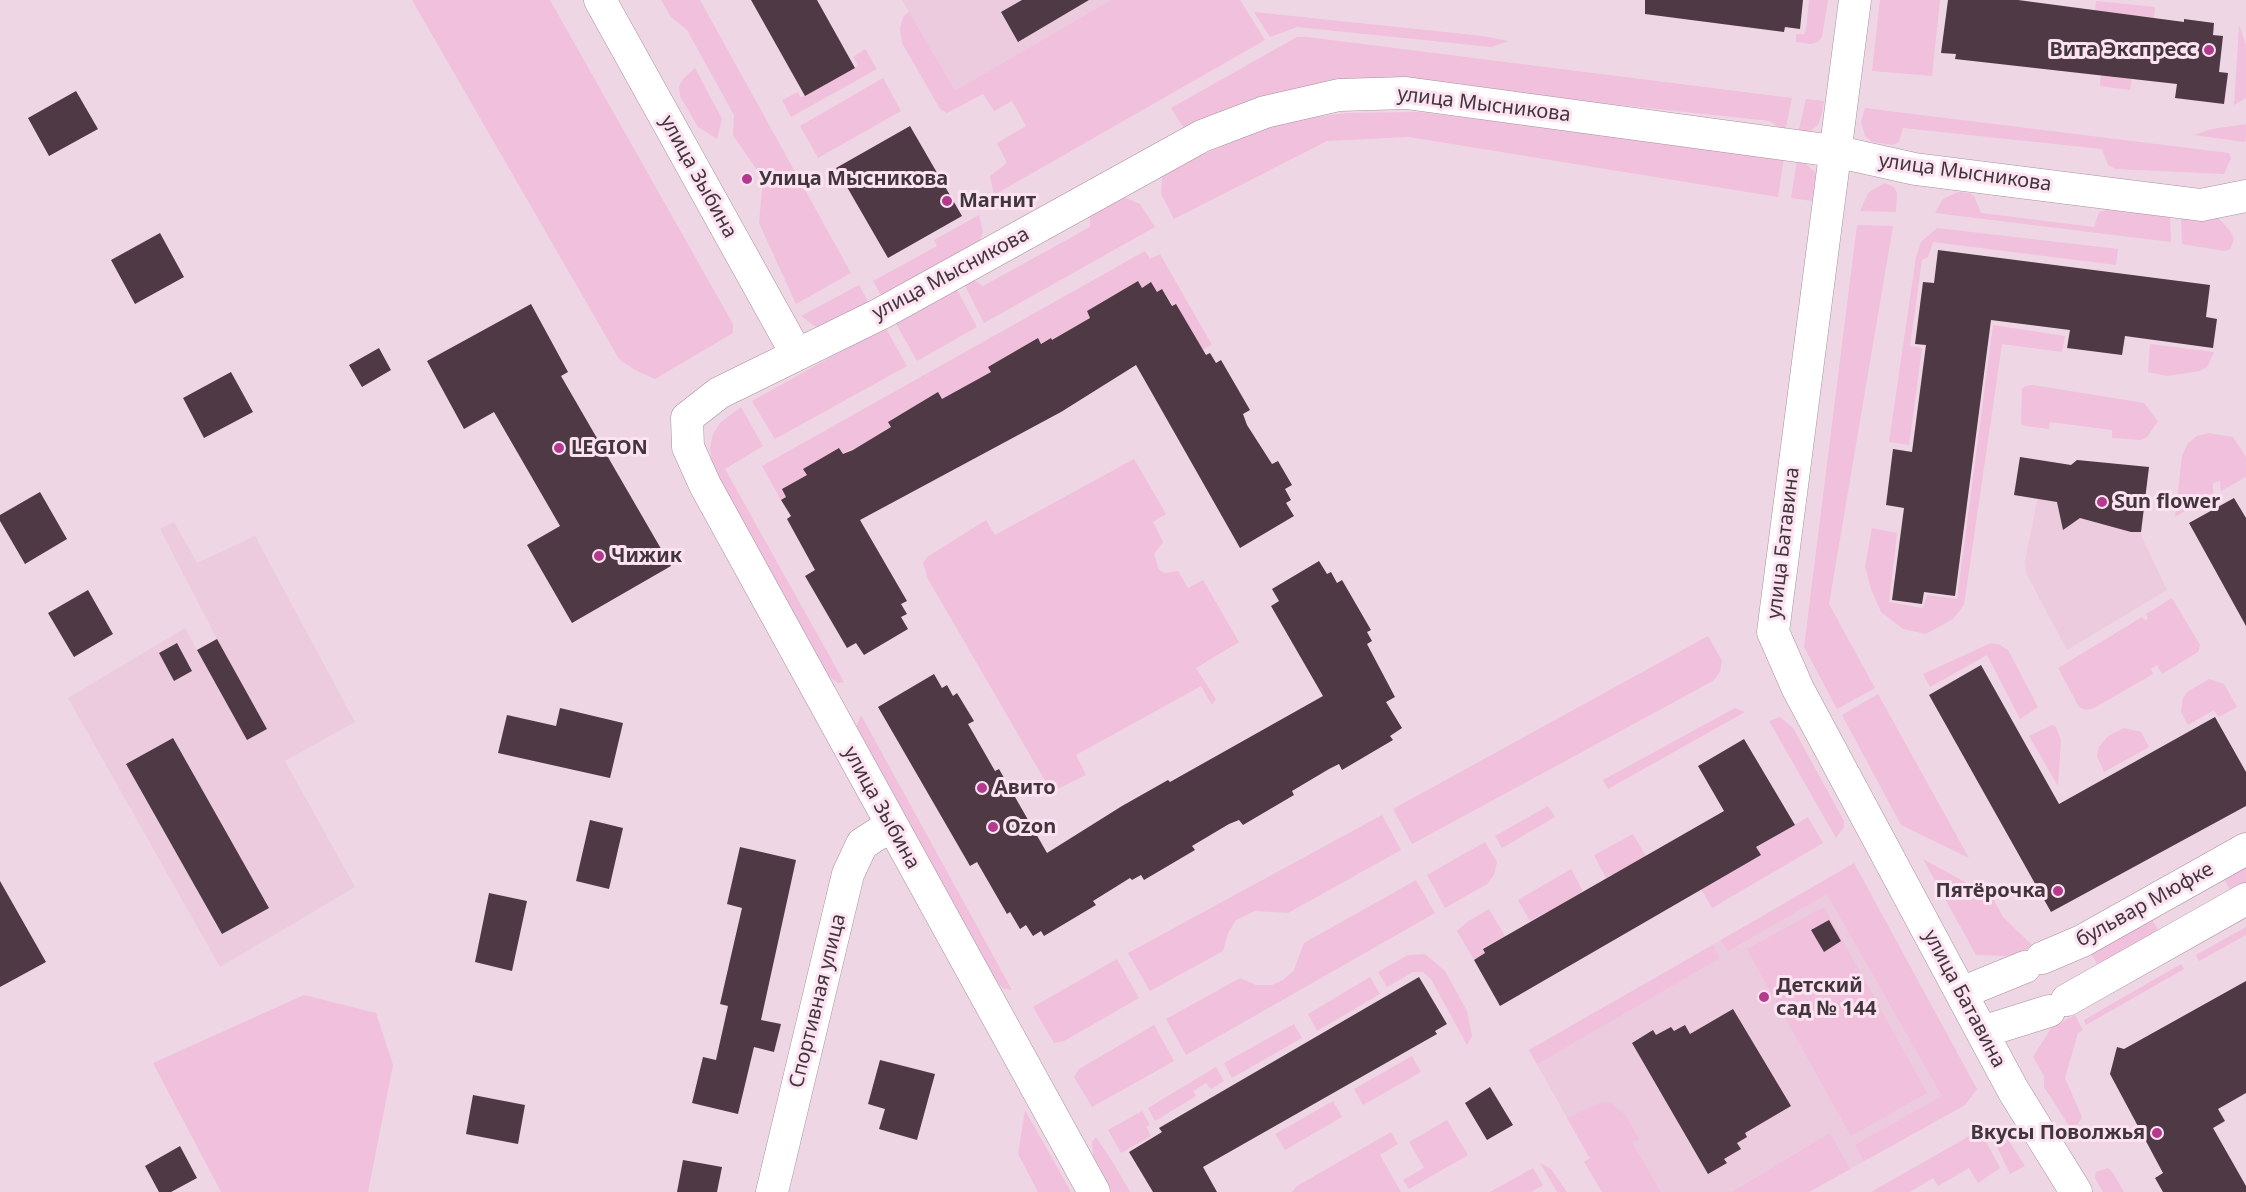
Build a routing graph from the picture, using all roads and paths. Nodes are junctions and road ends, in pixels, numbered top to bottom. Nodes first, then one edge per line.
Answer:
1 (600, 0) edge
2 (1855, 0) edge
3 (1834, 151) junction
4 (2246, 196) edge
5 (796, 353) junction
6 (687, 418) joint
7 (890, 826) junction
8 (2246, 849) edge
9 (2246, 899) edge
10 (1961, 993) junction
11 (1982, 1032) junction
12 (772, 1192) edge
13 (1094, 1192) edge
14 (2076, 1192) edge

1 - 5 street, улица Зыбина
2 - 3 street, улица Батавина
3 - 4 street, улица Мысникова
3 - 5 street, улица Мысникова
3 - 10 street, улица Батавина
5 - 6 street, улица Мысникова
6 - 7 street, улица Зыбина
7 - 12 street, Спортивная улица
7 - 13 street, улица Зыбина
8 - 10 street, бульвар Мюфке
9 - 11 street
10 - 11 street, улица Батавина
11 - 14 street, улица Батавина

